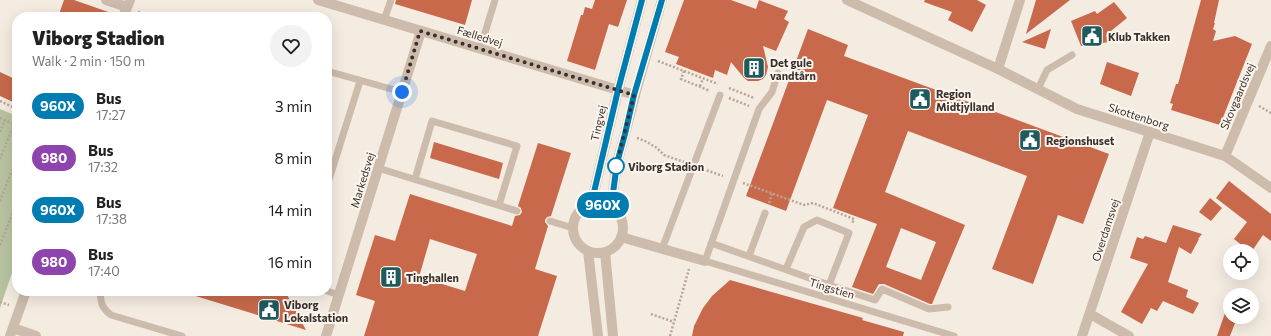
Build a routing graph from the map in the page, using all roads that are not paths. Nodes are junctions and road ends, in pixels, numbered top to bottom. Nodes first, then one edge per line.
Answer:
1 (106, 0) edge
2 (318, 0) edge
3 (391, 0) edge
4 (495, 0) edge
5 (642, 0) edge
6 (662, 0) edge
7 (847, 0) edge
8 (1020, 0) edge
9 (126, 8) edge
10 (384, 20) junction
11 (420, 31) junction
12 (1271, 46) edge
13 (480, 49) junction
14 (1072, 55) dead end
15 (998, 69) junction
16 (332, 72) edge
17 (778, 73) dead end
18 (360, 80) junction
19 (1038, 89) junction
20 (618, 90) junction
21 (402, 92) junction
22 (634, 95) junction
23 (720, 95) dead end
24 (1150, 132) junction
25 (1225, 156) junction
26 (378, 168) junction
27 (332, 170) edge
28 (415, 179) junction
29 (1271, 188) edge
30 (499, 205) junction
31 (591, 205) junction
32 (611, 208) junction
33 (517, 211) dead end
34 (765, 214) dead end
35 (550, 221) dead end
36 (573, 228) junction
37 (621, 238) junction
38 (711, 243) junction
39 (662, 249) junction
40 (588, 251) junction
41 (605, 252) junction
42 (749, 256) junction
43 (705, 261) junction
44 (786, 269) junction
45 (828, 284) junction
46 (332, 293) edge
47 (339, 295) junction
48 (24, 296) edge
49 (100, 296) edge
50 (948, 307) dead end
51 (1090, 314) junction
52 (11, 332) edge
53 (36, 336) edge
54 (182, 336) edge
55 (326, 336) edge
56 (598, 336) edge
57 (613, 336) edge
58 (954, 336) edge
59 (1082, 336) edge
60 (1129, 336) edge

1 - 9 street
2 - 10 street, Fælledvej
3 - 10 lane
4 - 13 lane
5 - 20 street, Tingvej
6 - 22 street
7 - 15 street, Skottenborg
8 - 15 street
10 - 11 street, Fælledvej
11 - 13 street, Fælledvej
11 - 21 street, Markedsvej
12 - 25 street, Skovgaardsvej
13 - 20 street, Fælledvej
14 - 19 lane
15 - 19 street, Skottenborg
16 - 18 lane
17 - 38 lane
18 - 21 lane
18 - 27 lane
19 - 24 street, Skottenborg
20 - 22 street, Fælledvej
20 - 31 street, Tingvej
21 - 26 street, Markedsvej
22 - 32 street
23 - 39 lane
24 - 25 street, Skottenborg
24 - 51 street, Overdamsvej
25 - 29 street, Skottenborg
26 - 28 lane
26 - 47 street, Markedsvej
28 - 30 lane
28 - 30 lane
30 - 33 lane
31 - 32 street
31 - 36 street
32 - 37 street
34 - 42 lane
35 - 36 lane
36 - 40 street
37 - 39 street
37 - 41 street
38 - 42 lane
38 - 43 lane
39 - 43 street
40 - 41 street
40 - 56 street
41 - 57 street
42 - 44 lane
43 - 58 lane, Tingstien
44 - 45 lane
44 - 45 lane
45 - 50 lane
46 - 47 lane
47 - 55 street, Markedsvej
48 - 52 street
49 - 54 lane
51 - 59 street, Overdamsvej
51 - 60 street
52 - 53 street

